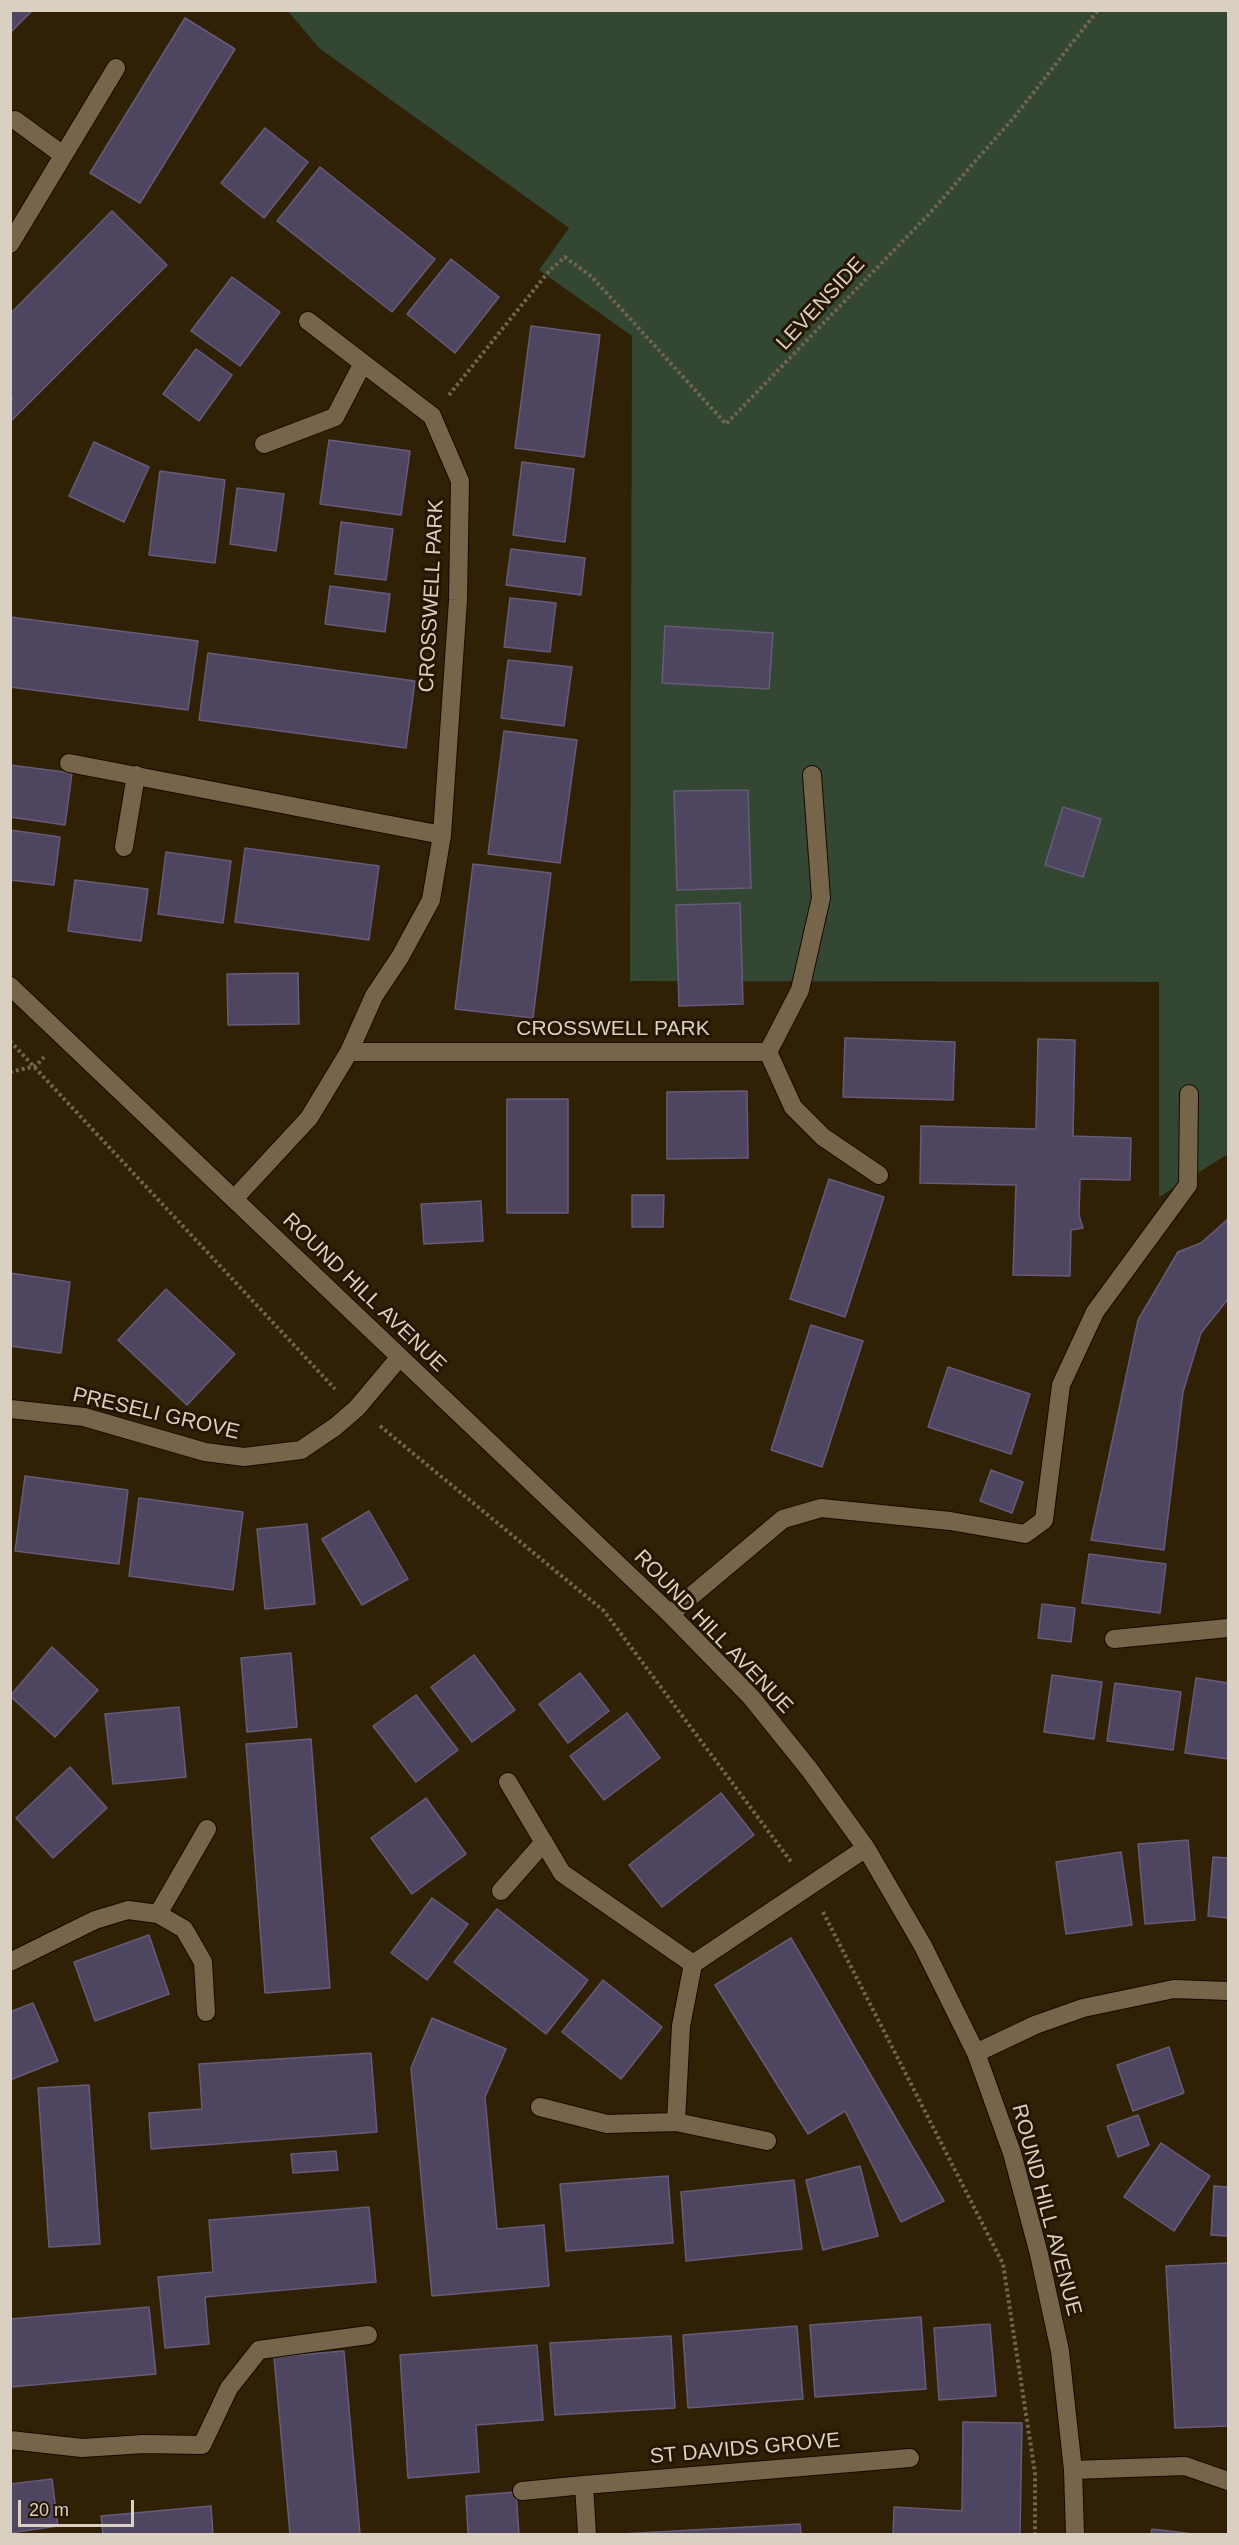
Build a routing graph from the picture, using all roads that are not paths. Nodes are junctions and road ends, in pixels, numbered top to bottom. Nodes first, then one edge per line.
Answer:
1 (116, 68) dead end
2 (15, 120) dead end
3 (63, 155) junction
4 (10, 244) edge
5 (308, 321) dead end
6 (363, 363) junction
7 (264, 444) dead end
8 (69, 762) dead end
9 (136, 775) junction
10 (812, 775) dead end
11 (442, 835) junction
12 (124, 847) dead end
13 (10, 986) edge
14 (350, 1052) junction
15 (768, 1052) junction
16 (1189, 1094) dead end
17 (879, 1175) dead end
18 (234, 1199) junction
19 (399, 1358) junction
20 (10, 1409) edge
21 (670, 1614) junction
22 (1228, 1628) edge
23 (1114, 1639) dead end
24 (508, 1782) dead end
25 (207, 1829) dead end
26 (544, 1842) junction
27 (866, 1848) junction
28 (501, 1891) dead end
29 (158, 1914) junction
30 (10, 1962) edge
31 (693, 1964) junction
32 (1228, 1991) edge
33 (206, 2012) dead end
34 (976, 2053) junction
35 (540, 2107) dead end
36 (676, 2122) junction
37 (767, 2141) dead end
38 (368, 2335) dead end
39 (10, 2440) edge
40 (910, 2458) dead end
41 (1073, 2470) junction
42 (1228, 2481) edge
43 (584, 2486) junction
44 (522, 2491) dead end
45 (587, 2535) edge
46 (1075, 2535) edge

1 - 3 street
2 - 3 street
3 - 4 street
5 - 6 street, CROSSWELL PARK
6 - 7 street
6 - 11 street, CROSSWELL PARK
8 - 9 street
9 - 11 street
9 - 12 street
10 - 15 street
11 - 14 street, CROSSWELL PARK
13 - 18 street, ROUND HILL AVENUE
14 - 15 street, CROSSWELL PARK
14 - 18 street, CROSSWELL PARK
15 - 17 street
16 - 21 street
18 - 19 street, ROUND HILL AVENUE
19 - 20 street, PRESELI GROVE
19 - 21 street, ROUND HILL AVENUE
21 - 27 street, ROUND HILL AVENUE
22 - 23 street
24 - 26 street
25 - 29 street
26 - 28 street
26 - 31 street
27 - 31 street
27 - 34 street, ROUND HILL AVENUE
29 - 30 street
29 - 33 street
31 - 36 street
32 - 34 street
34 - 41 street, ROUND HILL AVENUE
35 - 36 street
36 - 37 street
38 - 39 street
40 - 43 street, ST DAVIDS GROVE
41 - 42 street
41 - 46 street, ROUND HILL AVENUE
43 - 44 street, ST DAVIDS GROVE
43 - 45 street

